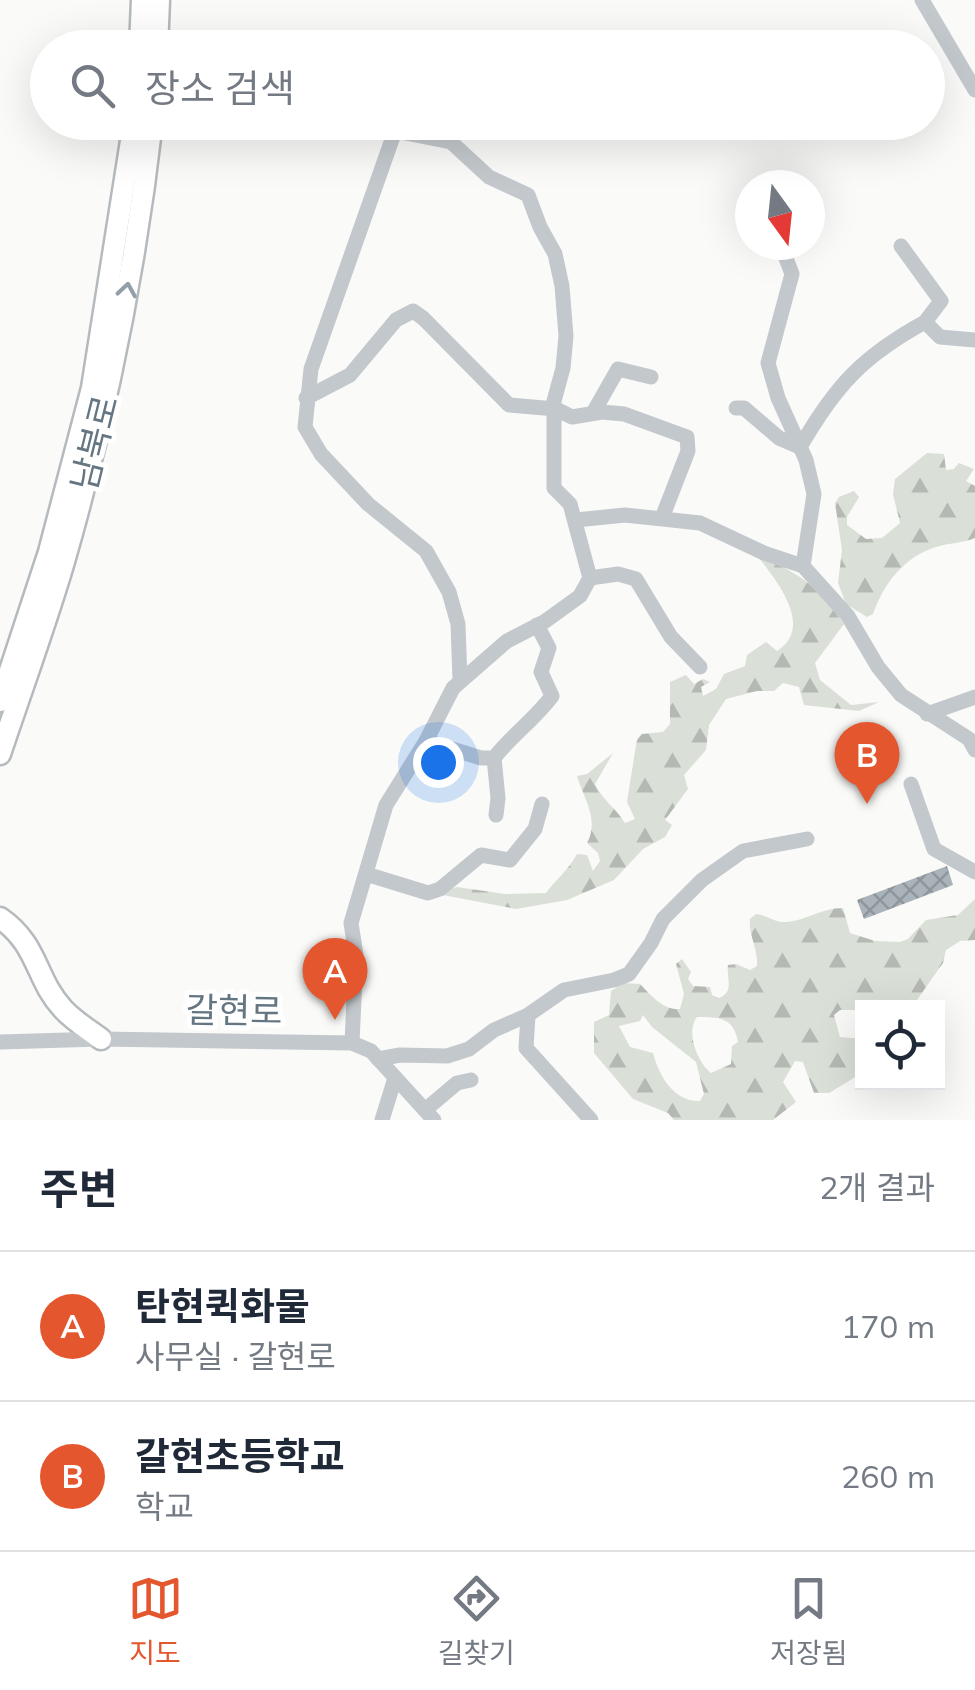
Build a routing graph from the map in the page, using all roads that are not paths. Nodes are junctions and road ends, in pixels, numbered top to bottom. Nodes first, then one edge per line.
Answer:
1 (142, 0) edge
2 (158, 0) edge
3 (922, 0) edge
4 (141, 30) edge
5 (157, 30) edge
6 (940, 30) edge
7 (945, 39) edge
8 (975, 90) edge
9 (131, 140) edge
10 (149, 140) edge
11 (392, 140) edge
12 (441, 140) edge
13 (901, 246) dead end
14 (786, 260) edge
15 (926, 322) junction
16 (975, 340) edge
17 (651, 377) dead end
18 (306, 398) junction
19 (736, 408) dead end
20 (556, 409) junction
21 (593, 413) junction
22 (800, 447) junction
23 (662, 518) junction
24 (576, 520) junction
25 (804, 566) junction
26 (590, 578) junction
27 (537, 625) junction
28 (700, 666) dead end
29 (460, 681) junction
30 (975, 697) edge
31 (0, 701) edge
32 (927, 714) junction
33 (426, 742) junction
34 (975, 750) edge
35 (0, 754) edge
36 (494, 758) junction
37 (912, 784) dead end
38 (542, 804) dead end
39 (496, 815) dead end
40 (807, 839) dead end
41 (975, 872) edge
42 (366, 874) junction
43 (0, 918) edge
44 (528, 1015) junction
45 (102, 1039) junction
46 (0, 1042) edge
47 (352, 1042) junction
48 (378, 1059) junction
49 (395, 1078) junction
50 (471, 1080) dead end
51 (430, 1115) edge
52 (382, 1120) edge
53 (592, 1120) edge

1 - 4 main road
2 - 5 main road
3 - 6 street
7 - 8 street
9 - 31 main road, 남북로
35 -> 10 main road, 남북로
11 - 18 street
12 - 20 street
13 - 15 street
14 - 22 street
15 - 16 street
15 - 22 street
17 - 21 street
18 - 20 street
18 - 29 street
19 - 22 street
20 - 21 street
20 - 24 street
21 - 23 street
22 - 25 street
23 - 24 street
23 - 25 street
24 - 26 street
25 - 32 street
26 - 27 street
26 - 28 street
27 - 29 street
27 - 36 street
29 - 33 street
30 - 32 street
32 - 34 street
33 - 36 street
33 - 42 street
36 - 39 street
37 - 41 street
38 - 42 street
40 - 44 street
42 - 47 street
43 - 45 main road
44 - 48 street
44 - 53 street
45 - 46 street, 갈현로
45 - 47 street, 갈현로
47 - 48 street
48 - 49 street
49 - 51 street
49 - 52 street
50 - 51 street

